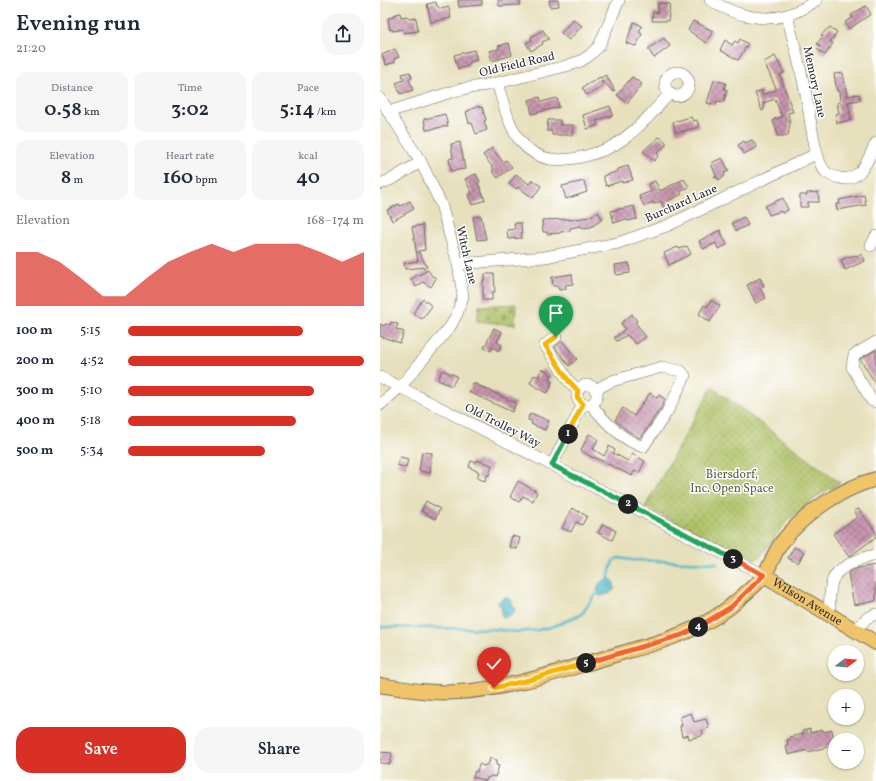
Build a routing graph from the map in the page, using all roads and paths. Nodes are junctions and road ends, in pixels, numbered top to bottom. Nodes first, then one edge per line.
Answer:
1 (619, 0) edge
2 (710, 0) edge
3 (817, 0) edge
4 (787, 15) junction
5 (497, 83) junction
6 (670, 93) dead end
7 (380, 98) edge
8 (388, 112) junction
9 (876, 143) edge
10 (816, 154) junction
11 (421, 162) junction
12 (380, 184) edge
13 (458, 264) junction
14 (556, 337) dead end
15 (876, 342) edge
16 (380, 377) edge
17 (400, 387) junction
18 (595, 390) junction
19 (578, 391) junction
20 (876, 402) edge
21 (587, 404) junction
22 (380, 405) edge
23 (552, 465) junction
24 (876, 479) edge
25 (876, 555) edge
26 (764, 575) junction
27 (829, 614) junction
28 (876, 614) edge
29 (855, 630) junction
30 (876, 643) edge
31 (380, 685) edge

1 - 5 street, Old Field Road
2 - 4 street
3 - 4 street
4 - 10 street, Memory Lane
5 - 6 street
5 - 8 street, Old Field Road
7 - 8 street, Witch Lane
8 - 11 street, Witch Lane
9 - 10 street
10 - 13 street, Burchard Lane
11 - 12 street
11 - 13 street, Witch Lane
13 - 17 street, Witch Lane
14 - 19 street
15 - 20 street
16 - 17 street, Old Trolley Way
17 - 22 street, Witch Lane
17 - 23 street, Old Trolley Way
18 - 19 street
18 - 21 street
18 - 21 street
19 - 21 street
21 - 23 street
23 - 26 street, Old Trolley Way
24 - 26 main road
25 - 27 street
26 - 27 main road, Wilson Avenue
26 - 31 main road, Wilson Avenue
27 - 29 main road, Wilson Avenue
28 - 29 street
29 - 30 main road, Wilson Avenue

